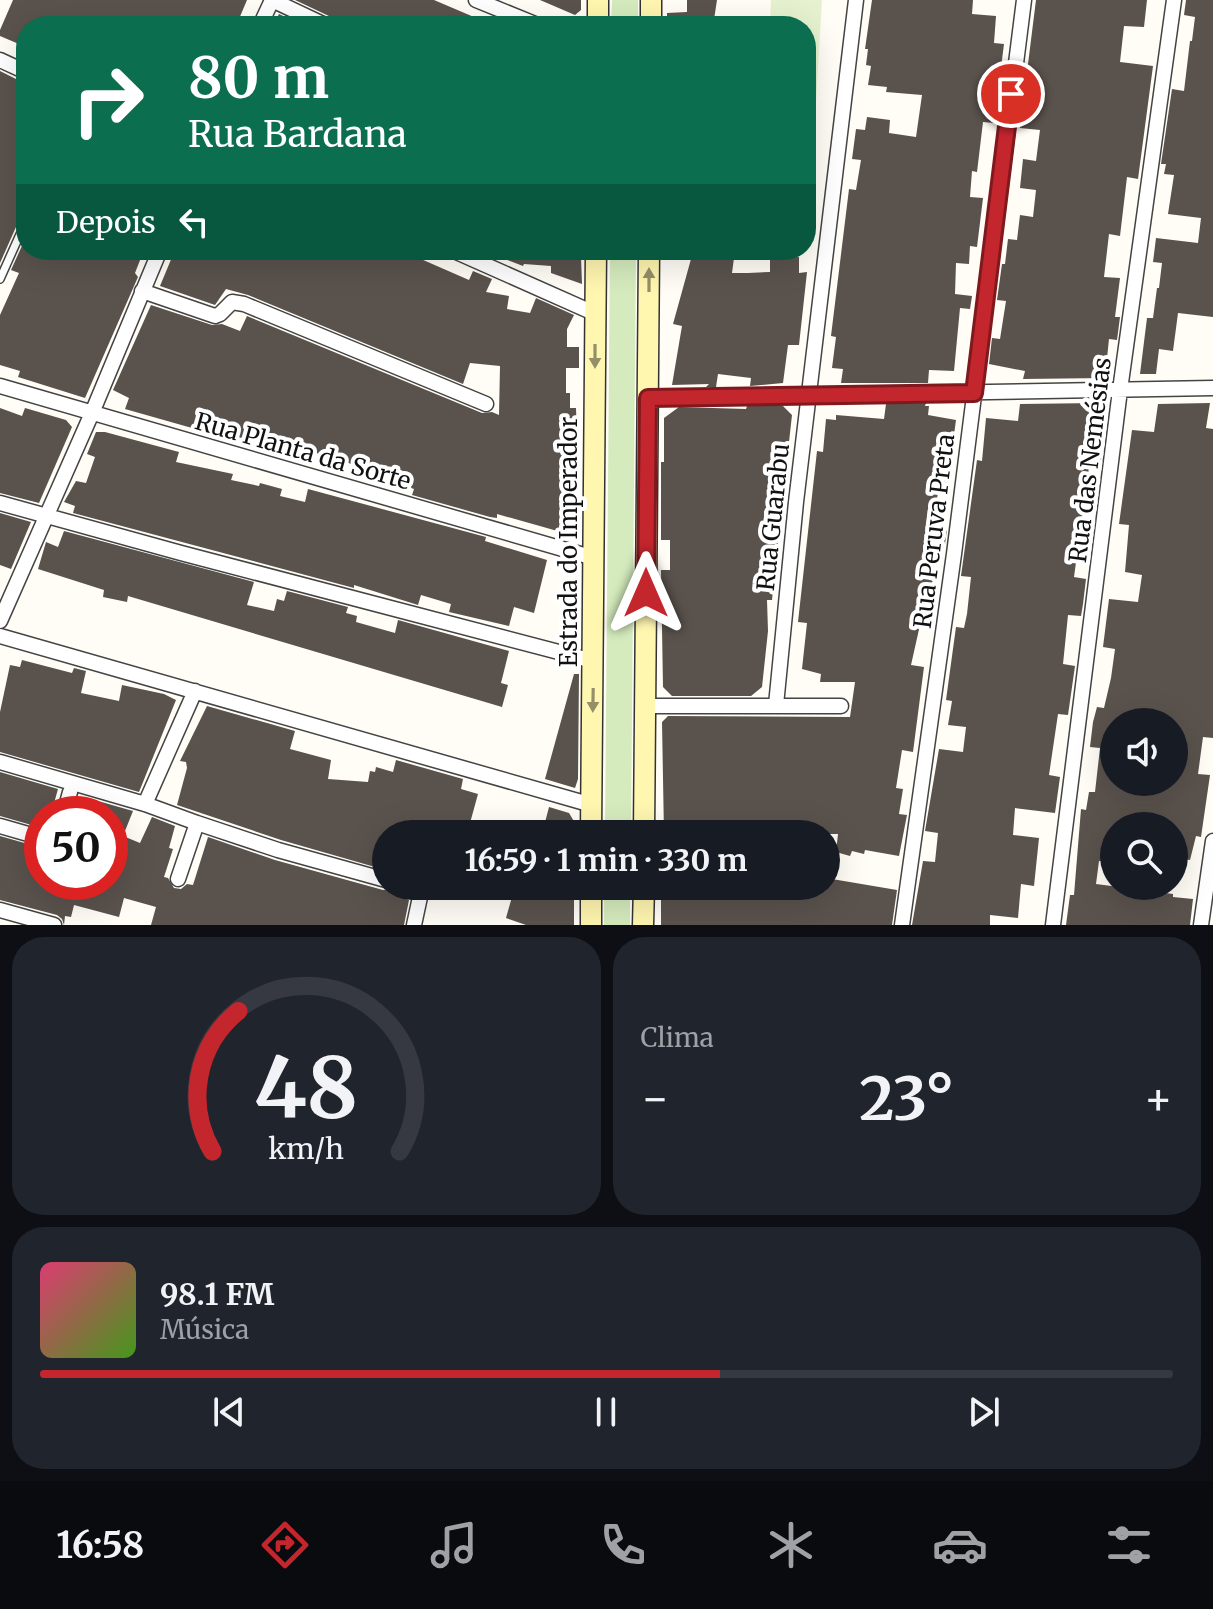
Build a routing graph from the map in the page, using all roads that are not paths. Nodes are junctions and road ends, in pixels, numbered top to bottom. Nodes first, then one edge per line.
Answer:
1 (272, 0) edge
2 (476, 0) edge
3 (856, 0) edge
4 (1024, 0) edge
5 (1174, 0) edge
6 (306, 16) edge
7 (515, 16) edge
8 (16, 243) edge
9 (156, 260) edge
10 (474, 260) edge
11 (596, 260) edge
12 (649, 260) edge
13 (0, 279) edge
14 (142, 291) junction
15 (596, 314) junction
16 (0, 386) edge
17 (1213, 388) edge
18 (1120, 390) junction
19 (974, 393) junction
20 (809, 396) junction
21 (648, 398) junction
22 (486, 404) dead end
23 (92, 413) junction
24 (0, 503) edge
25 (45, 516) junction
26 (594, 558) junction
27 (0, 621) edge
28 (0, 636) edge
29 (593, 661) junction
30 (195, 691) junction
31 (776, 705) junction
32 (645, 706) junction
33 (841, 706) dead end
34 (0, 762) edge
35 (70, 792) dead end
36 (69, 796) edge
37 (145, 804) junction
38 (592, 805) junction
39 (591, 820) edge
40 (644, 820) edge
41 (197, 823) junction
42 (0, 826) edge
43 (24, 833) edge
44 (1213, 841) edge
45 (372, 876) edge
46 (178, 879) dead end
47 (419, 900) edge
48 (591, 900) edge
49 (644, 900) edge
50 (0, 910) edge
51 (54, 925) edge
52 (414, 925) edge
53 (591, 925) edge
54 (643, 925) edge
55 (902, 925) edge
56 (1053, 925) edge
57 (1201, 925) edge

1 - 6 street
2 - 7 street
3 - 20 street, Rua Guarabu
4 - 19 street, Rua Peruva Preta
5 - 18 street, Rua das Nemésias
8 - 13 lane
9 - 14 street
10 - 15 street
11 - 15 main road, Estrada do Imperador
21 -> 12 main road
14 - 22 street
14 - 23 street
15 -> 26 main road, Estrada do Imperador
16 - 23 street, Rua Planta da Sorte
17 - 18 street
18 - 19 street
18 - 56 street, Rua das Nemésias
19 - 20 street
19 - 55 street, Rua Peruva Preta
20 - 21 street
20 - 31 street, Rua Guarabu
21 - 32 main road
23 - 25 street
23 - 26 street, Rua Planta da Sorte
24 - 25 street
25 - 27 street
25 - 29 street
26 - 29 main road, Estrada do Imperador
28 - 30 street
29 -> 38 main road, Estrada do Imperador
30 - 37 street
30 - 38 street
31 - 32 street
31 - 33 street
32 - 40 main road
34 - 37 street
35 - 36 street
37 - 41 street
38 - 39 main road, Estrada do Imperador
41 - 45 street
41 - 46 street
42 - 43 street
44 - 57 street
47 - 52 street
48 - 53 main road
49 - 54 main road
50 - 51 street

